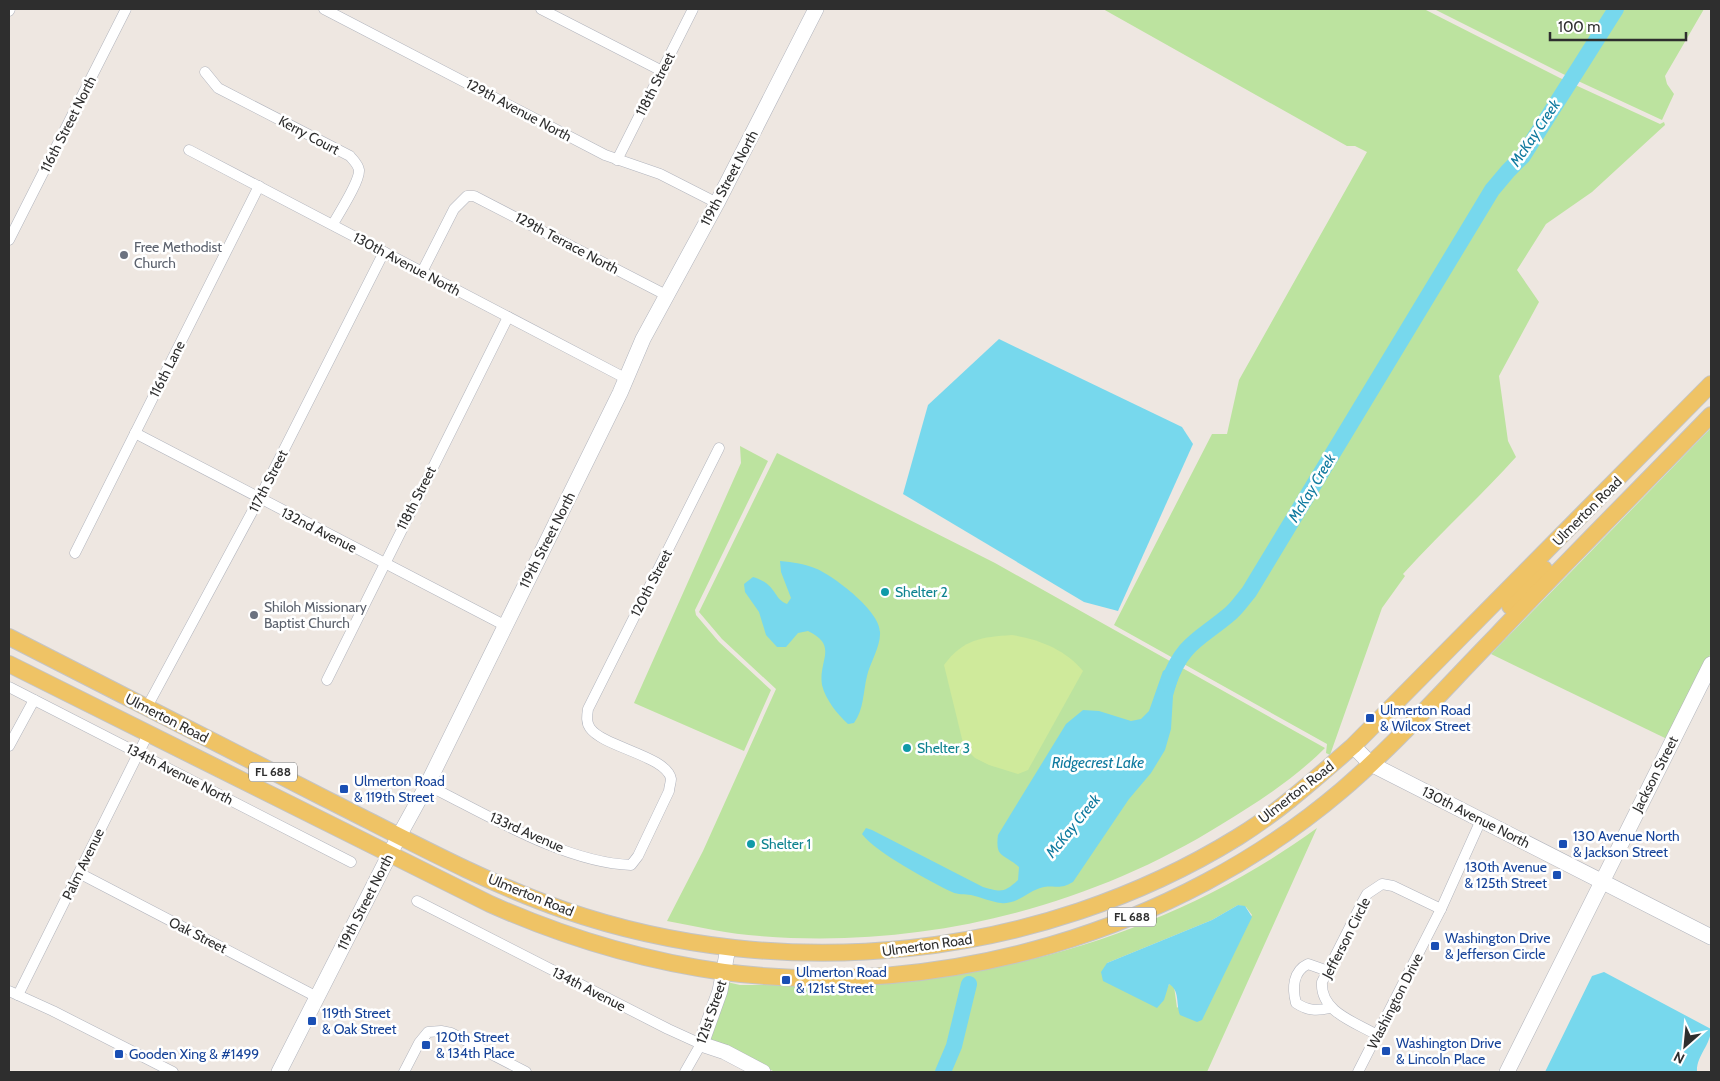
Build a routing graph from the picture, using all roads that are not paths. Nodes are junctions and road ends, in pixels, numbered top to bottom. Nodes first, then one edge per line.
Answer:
1 (126, 9) edge
2 (324, 9) edge
3 (541, 9) edge
4 (692, 9) edge
5 (816, 9) edge
6 (662, 71) junction
7 (205, 72) dead end
8 (189, 150) dead end
9 (618, 160) junction
10 (259, 186) junction
11 (717, 203) junction
12 (333, 224) junction
13 (9, 240) edge
14 (384, 252) junction
15 (422, 272) junction
16 (666, 295) junction
17 (508, 317) junction
18 (625, 378) junction
19 (1711, 384) edge
20 (1711, 415) edge
21 (135, 433) junction
22 (720, 448) dead end
23 (259, 499) junction
24 (1570, 528) junction
25 (75, 553) dead end
26 (383, 563) junction
27 (504, 625) junction
28 (9, 637) edge
29 (1494, 637) junction
30 (45, 656) junction
31 (9, 659) edge
32 (1711, 664) edge
33 (326, 680) dead end
34 (9, 687) edge
35 (34, 700) junction
36 (147, 707) junction
37 (148, 734) junction
38 (9, 746) edge
39 (1353, 746) junction
40 (139, 752) junction
41 (1371, 764) junction
42 (427, 784) junction
43 (1482, 820) junction
44 (399, 836) junction
45 (389, 855) junction
46 (351, 862) dead end
47 (631, 865) joint
48 (79, 873) junction
49 (1601, 881) junction
50 (417, 901) dead end
51 (1441, 909) junction
52 (1711, 937) edge
53 (728, 948) junction
54 (1328, 971) junction
55 (724, 972) junction
56 (13, 993) edge
57 (317, 997) junction
58 (1330, 1008) junction
59 (1377, 1035) junction
60 (701, 1044) junction
61 (172, 1072) edge
62 (279, 1072) edge
63 (404, 1072) edge
64 (526, 1072) edge
65 (685, 1072) edge
66 (763, 1072) edge
67 (1358, 1072) edge
68 (1507, 1072) edge

1 - 13 street, 116th Street North
2 - 9 street, 129th Avenue North
3 - 6 street
4 - 6 street, 118th Street
5 - 11 street, 119th Street North
6 - 9 street, 118th Street
7 - 12 street, Kerry Court
8 - 10 street, 130th Avenue North
9 - 11 street, 129th Avenue North
10 - 12 street, 130th Avenue North
10 - 21 street, 116th Lane
11 - 16 street, 119th Street North
12 - 14 street, 130th Avenue North
14 - 15 street, 130th Avenue North
14 - 23 street, 117th Street
15 - 16 street, 129th Terrace North
15 - 17 street, 130th Avenue North
16 - 18 street, 119th Street North
17 - 18 street, 130th Avenue North
17 - 26 street, 118th Street
18 - 27 street, 119th Street North
19 - 24 main road, Ulmerton Road / FL 688
20 - 29 main road, Ulmerton Road / FL 688
21 - 23 street, 132nd Avenue
21 - 25 street, 116th Lane
22 - 47 street, 120th Street
23 - 26 street, 132nd Avenue
23 - 36 street, 117th Street
24 - 29 main road
24 - 39 main road, Ulmerton Road / FL 688
26 - 27 street, 132nd Avenue
26 - 33 street, 118th Street
27 - 42 street, 119th Street North
28 - 30 main road, Ulmerton Road / FL 688
29 - 41 main road, Ulmerton Road / FL 688
30 - 31 main road
30 - 36 main road, Ulmerton Road / FL 688
31 - 36 main road
31 - 37 main road, Ulmerton Road / FL 688
32 - 49 street, Jackson Street
34 - 35 street, 134th Avenue North
35 - 38 street
35 - 40 street, 134th Avenue North
36 - 44 main road, Ulmerton Road / FL 688
37 - 40 street, Palm Avenue
37 - 45 main road, Ulmerton Road / FL 688
39 - 41 street, 130th Avenue North
39 - 53 main road, Ulmerton Road / FL 688
40 - 46 street, 134th Avenue North
40 - 48 street, Palm Avenue
41 - 43 street, 130th Avenue North
41 - 55 main road, Ulmerton Road / FL 688
42 - 44 street, 119th Street North
42 - 47 street, 133rd Avenue
43 - 49 street, 130th Avenue North
43 - 51 street, Washington Drive
44 - 45 street, 119th Street North
44 - 53 main road, Ulmerton Road / FL 688
45 - 55 main road, Ulmerton Road / FL 688
45 - 57 street, 119th Street North
48 - 56 street, Palm Avenue
48 - 57 street, Oak Street
49 - 52 street, 130th Avenue North
49 - 68 street, Jackson Street
50 - 60 street, 134th Avenue
51 - 54 street, Jefferson Circle
51 - 59 street, Washington Drive
53 - 55 street, 121st Street
54 - 58 street, Jefferson Circle
54 - 58 street
55 - 60 street, 121st Street
56 - 61 street
57 - 62 street, 119th Street North
58 - 59 street
59 - 67 street, Washington Drive
60 - 65 street, 121st Street
60 - 66 street, 134th Avenue
63 - 64 street

